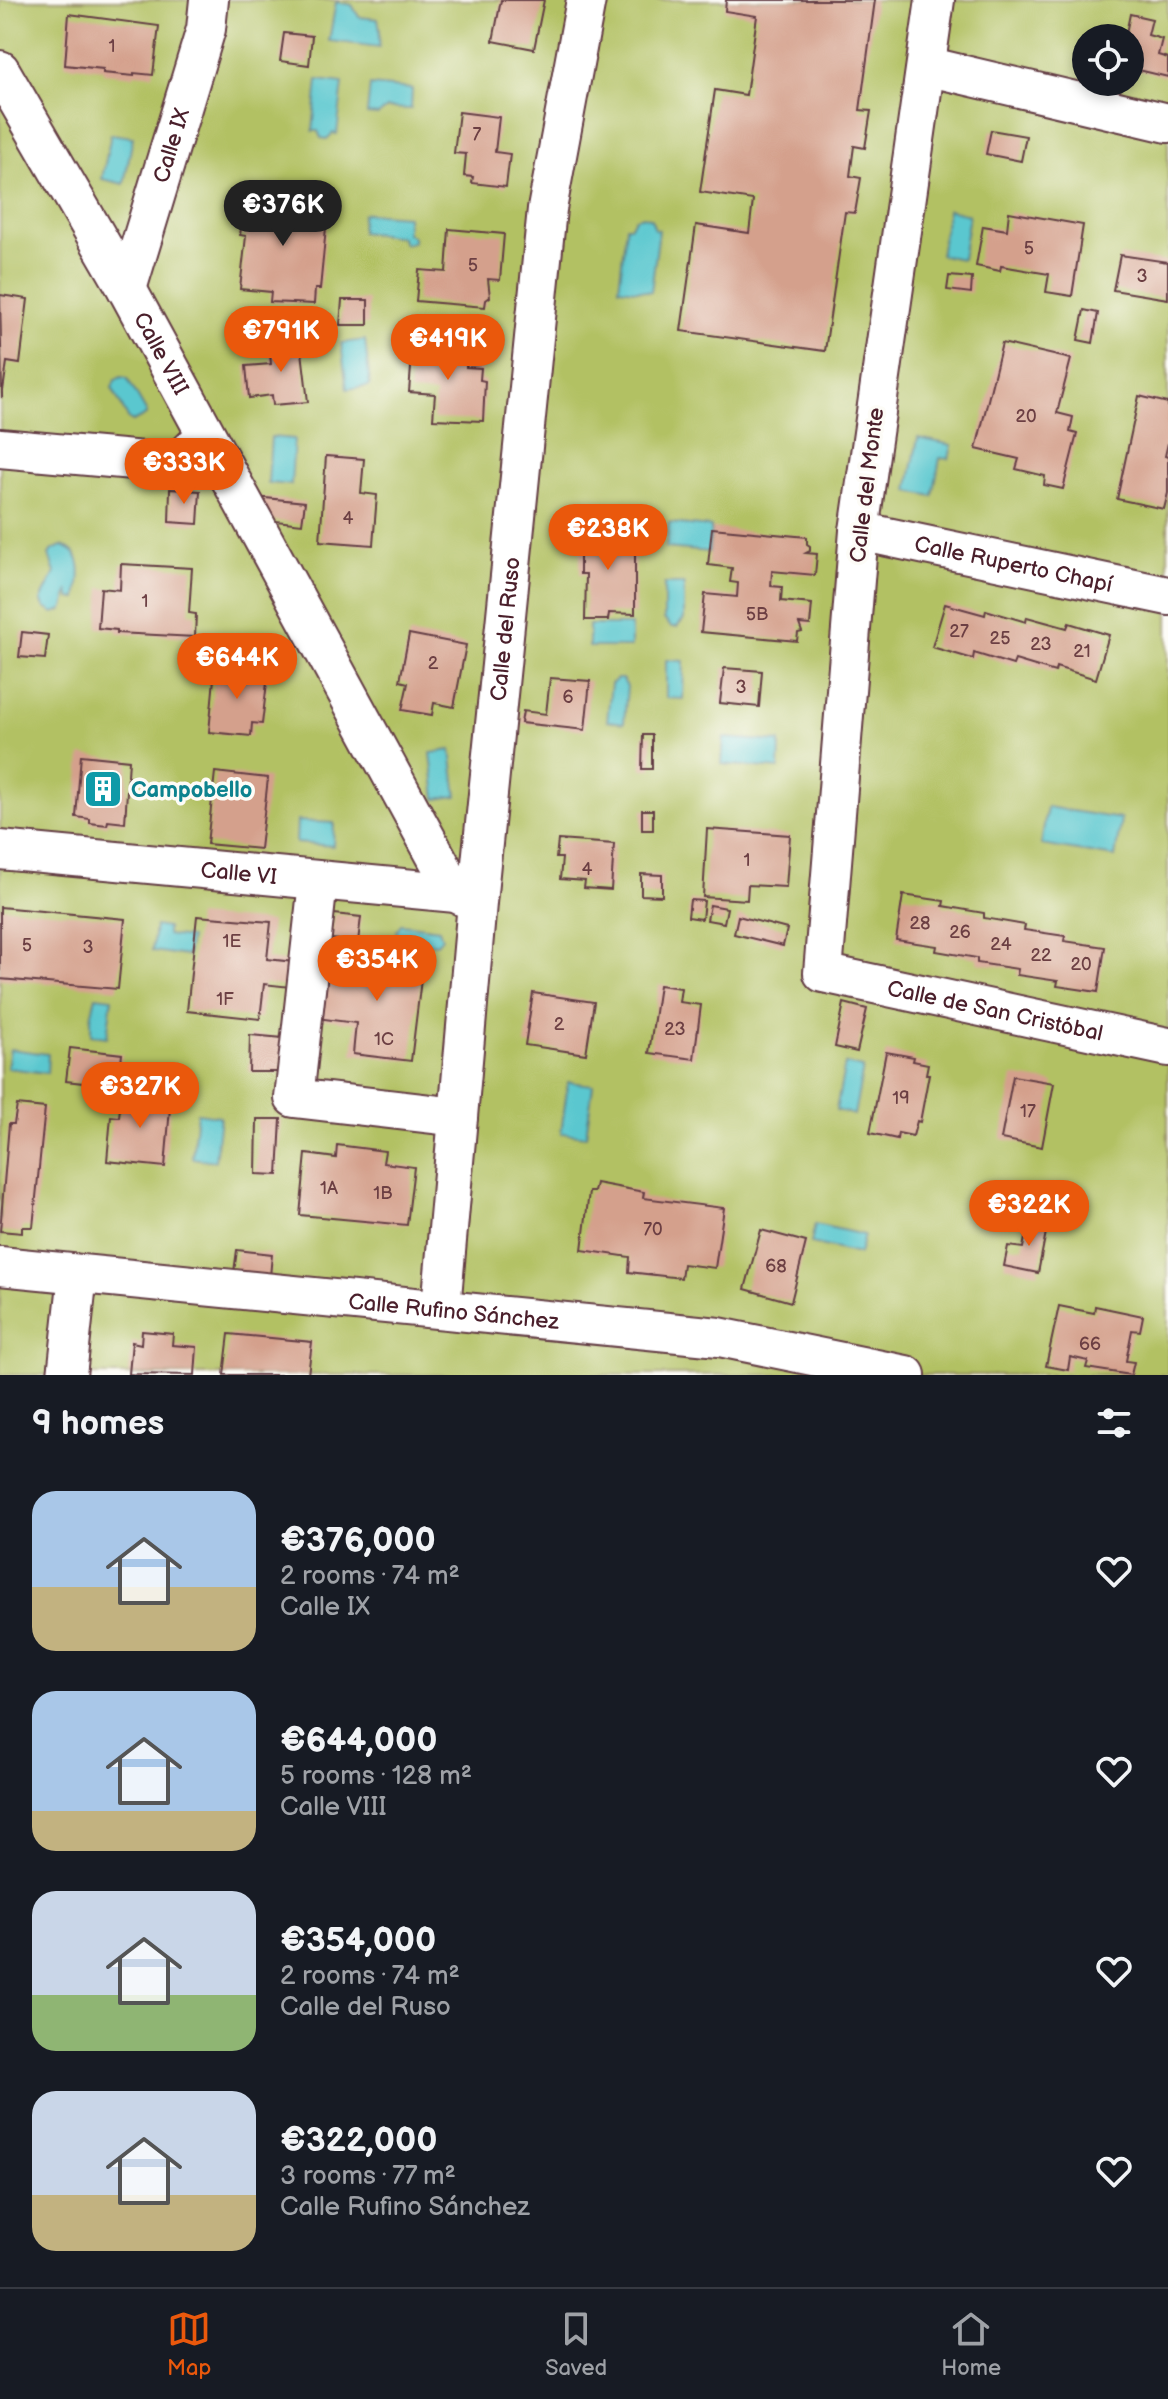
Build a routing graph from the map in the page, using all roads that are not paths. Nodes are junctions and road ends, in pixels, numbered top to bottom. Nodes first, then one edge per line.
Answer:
1 (209, 0) edge
2 (586, 0) edge
3 (935, 0) edge
4 (926, 66) junction
5 (0, 70) edge
6 (1168, 123) edge
7 (127, 289) junction
8 (206, 435) junction
9 (0, 448) edge
10 (859, 531) junction
11 (1168, 596) edge
12 (0, 850) edge
13 (318, 882) junction
14 (467, 898) junction
15 (823, 973) joint
16 (1168, 1047) edge
17 (458, 1117) junction
18 (0, 1266) edge
19 (78, 1274) junction
20 (441, 1308) junction
21 (67, 1375) edge
22 (906, 1375) edge

1 - 7 street, Calle IX
2 - 14 street, Calle del Ruso
3 - 4 street, Calle del Monte
4 - 6 street
4 - 10 street, Calle del Monte
5 - 7 street, Calle VIII
7 - 8 street, Calle VIII
8 - 9 street
8 - 14 street, Calle VIII
10 - 11 street, Calle Ruperto Chapí
10 - 15 street, Calle del Monte
12 - 13 street, Calle VI
13 - 14 street, Calle VI
13 - 17 street
14 - 17 street, Calle del Ruso
15 - 16 street, Calle de San Cristóbal
17 - 20 street, Calle del Ruso
18 - 19 street, Calle Rufino Sánchez
19 - 20 street, Calle Rufino Sánchez
19 - 21 street
20 - 22 street, Calle Rufino Sánchez

